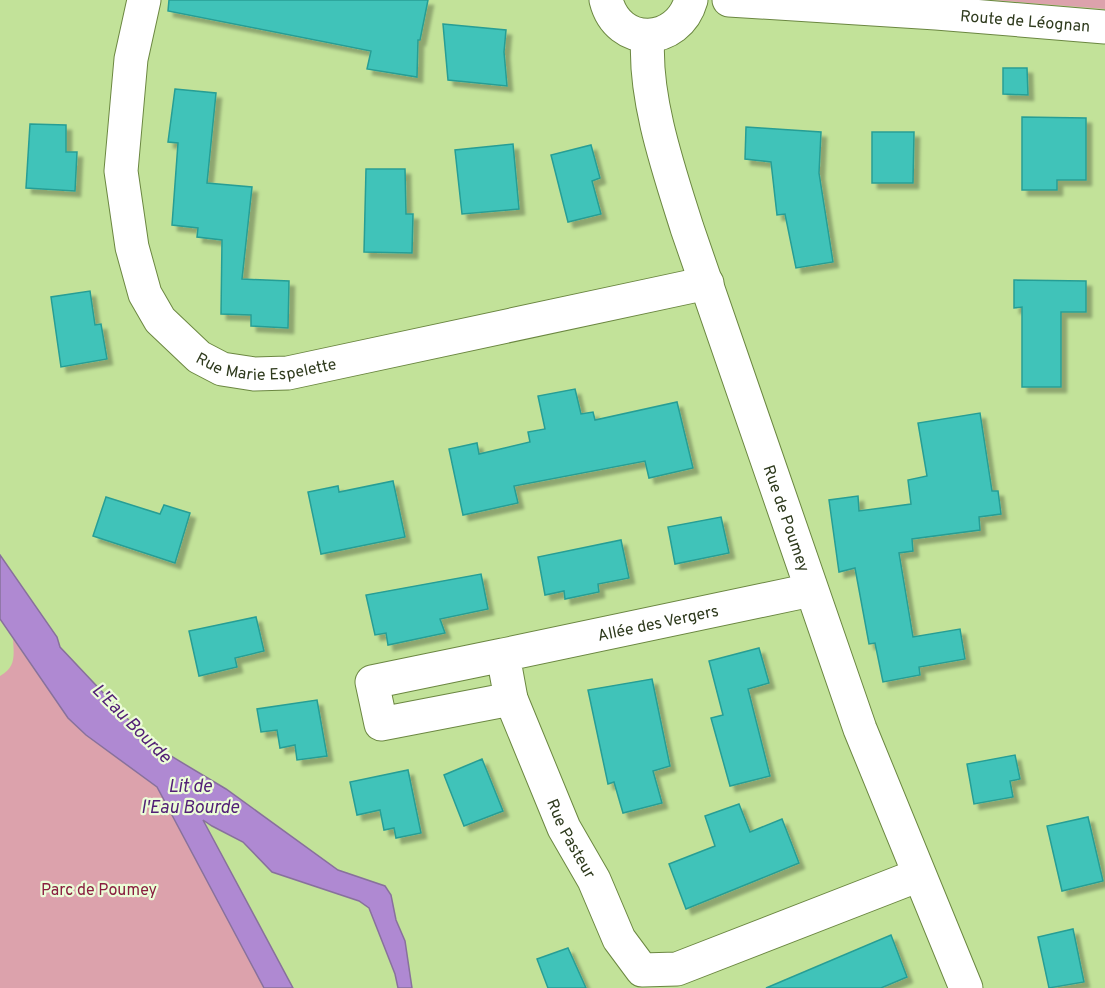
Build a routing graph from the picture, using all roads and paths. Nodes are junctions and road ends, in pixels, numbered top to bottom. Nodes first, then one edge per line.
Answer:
1 (144, 0) edge
2 (606, 0) edge
3 (691, 0) edge
4 (729, 0) edge
5 (1105, 27) edge
6 (648, 36) junction
7 (706, 283) junction
8 (811, 590) junction
9 (503, 655) junction
10 (511, 699) junction
11 (920, 875) junction
12 (639, 979) edge
13 (966, 988) edge

1 - 7 street, Rue Marie Espelette
2 - 6 street
3 - 6 street
4 - 5 street, Route de Léognan
6 - 7 street, Rue de Poumey
7 - 8 street, Rue de Poumey
8 - 9 street, Allée des Vergers
8 - 11 street, Rue de Poumey
9 - 10 street
9 - 10 street, Allée des Vergers
10 - 12 street, Rue Pasteur
11 - 12 street, Rue Pasteur
11 - 13 street, Rue de Poumey

